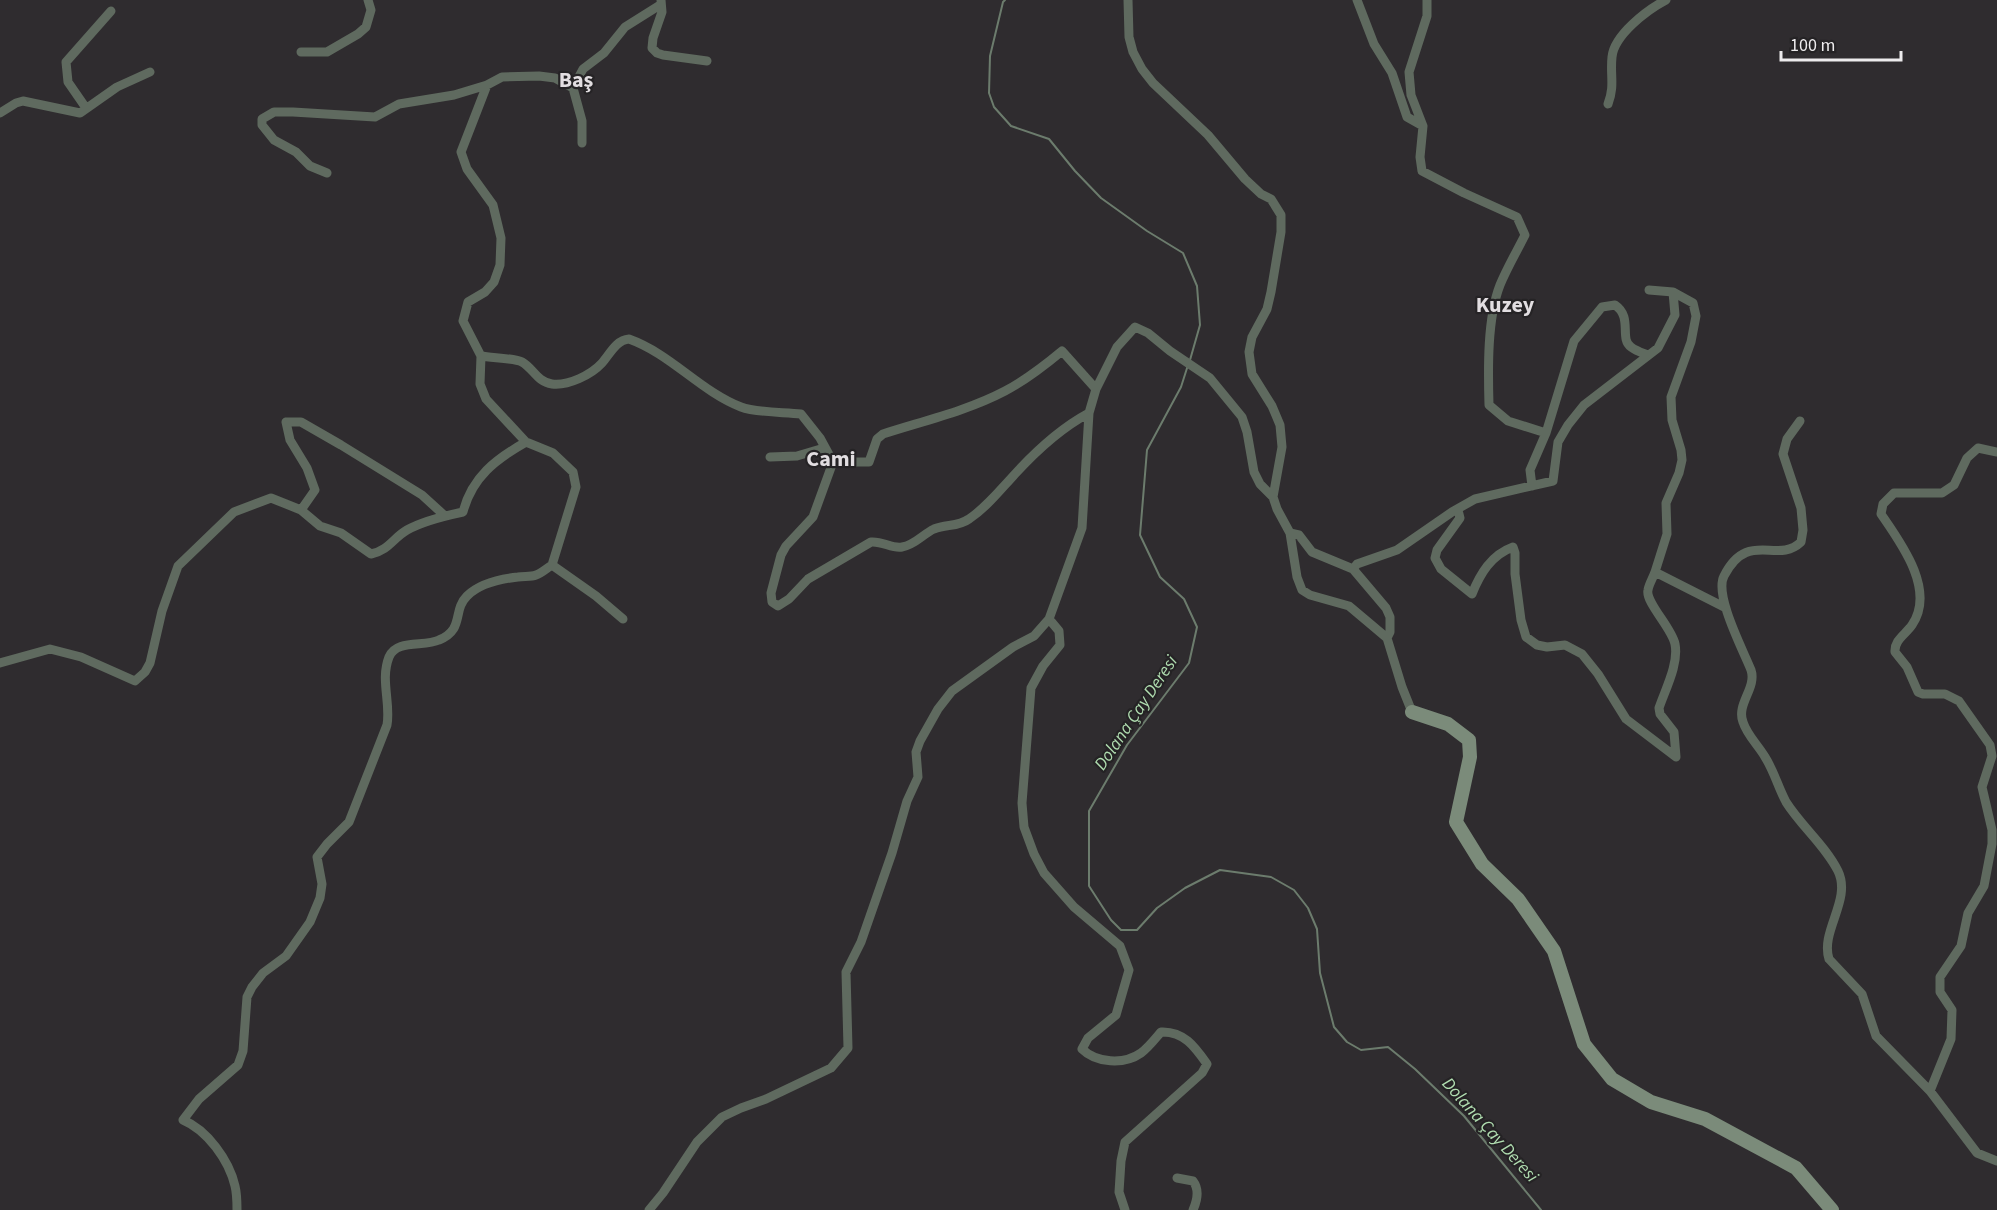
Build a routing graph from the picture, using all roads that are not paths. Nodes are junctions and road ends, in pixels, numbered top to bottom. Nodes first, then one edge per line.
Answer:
1 (368, 0) edge
2 (1128, 0) edge
3 (1357, 0) edge
4 (1427, 0) edge
5 (1666, 0) edge
6 (661, 2) edge
7 (111, 11) dead end
8 (301, 52) dead end
9 (707, 61) dead end
10 (150, 72) dead end
11 (487, 85) junction
12 (573, 88) junction
13 (1608, 104) dead end
14 (86, 108) junction
15 (0, 113) edge
16 (1423, 126) junction
17 (582, 143) dead end
18 (327, 173) dead end
19 (1649, 291) dead end
20 (1674, 292) junction
21 (1648, 355) junction
22 (481, 356) junction
23 (1096, 389) junction
24 (1089, 413) junction
25 (1800, 421) dead end
26 (1546, 433) junction
27 (526, 442) junction
28 (824, 448) junction
29 (1997, 452) edge
30 (770, 457) dead end
31 (833, 462) junction
32 (1532, 486) junction
33 (1273, 497) junction
34 (301, 510) junction
35 (1458, 510) junction
36 (445, 516) junction
37 (1290, 533) junction
38 (552, 565) junction
39 (1353, 569) junction
40 (1656, 572) junction
41 (1724, 607) junction
42 (622, 619) dead end
43 (1049, 619) junction
44 (1388, 638) junction
45 (0, 663) edge
46 (1412, 712) joint
47 (1930, 1091) junction
48 (1997, 1161) edge
49 (1177, 1178) dead end
50 (237, 1210) edge
51 (649, 1210) edge
52 (1125, 1210) edge
53 (1193, 1210) edge
54 (1832, 1210) edge

1 - 8 street
2 - 33 street
3 - 16 street
4 - 16 street
5 - 13 street
6 - 9 street
6 - 12 street
7 - 14 street
10 - 14 street
11 - 12 street
11 - 18 street
11 - 22 street
12 - 17 street
14 - 15 street
16 - 26 street
19 - 20 street
20 - 21 street
20 - 40 street
21 - 26 street
21 - 32 street
22 - 27 street
22 - 28 street
23 - 24 street
23 - 31 street
23 - 33 street
24 - 31 street
24 - 43 street
25 - 41 street
26 - 32 street
27 - 36 street
27 - 38 street
28 - 30 street
28 - 31 street
29 - 47 street
32 - 35 street
33 - 37 street
34 - 36 street
34 - 36 street
34 - 45 street
35 - 39 street
35 - 40 street
37 - 39 street
37 - 44 street
38 - 42 street
38 - 50 street
39 - 44 street
40 - 41 street
41 - 47 street
43 - 51 street
43 - 52 street
44 - 46 street
46 - 54 street
47 - 48 street
49 - 53 street

